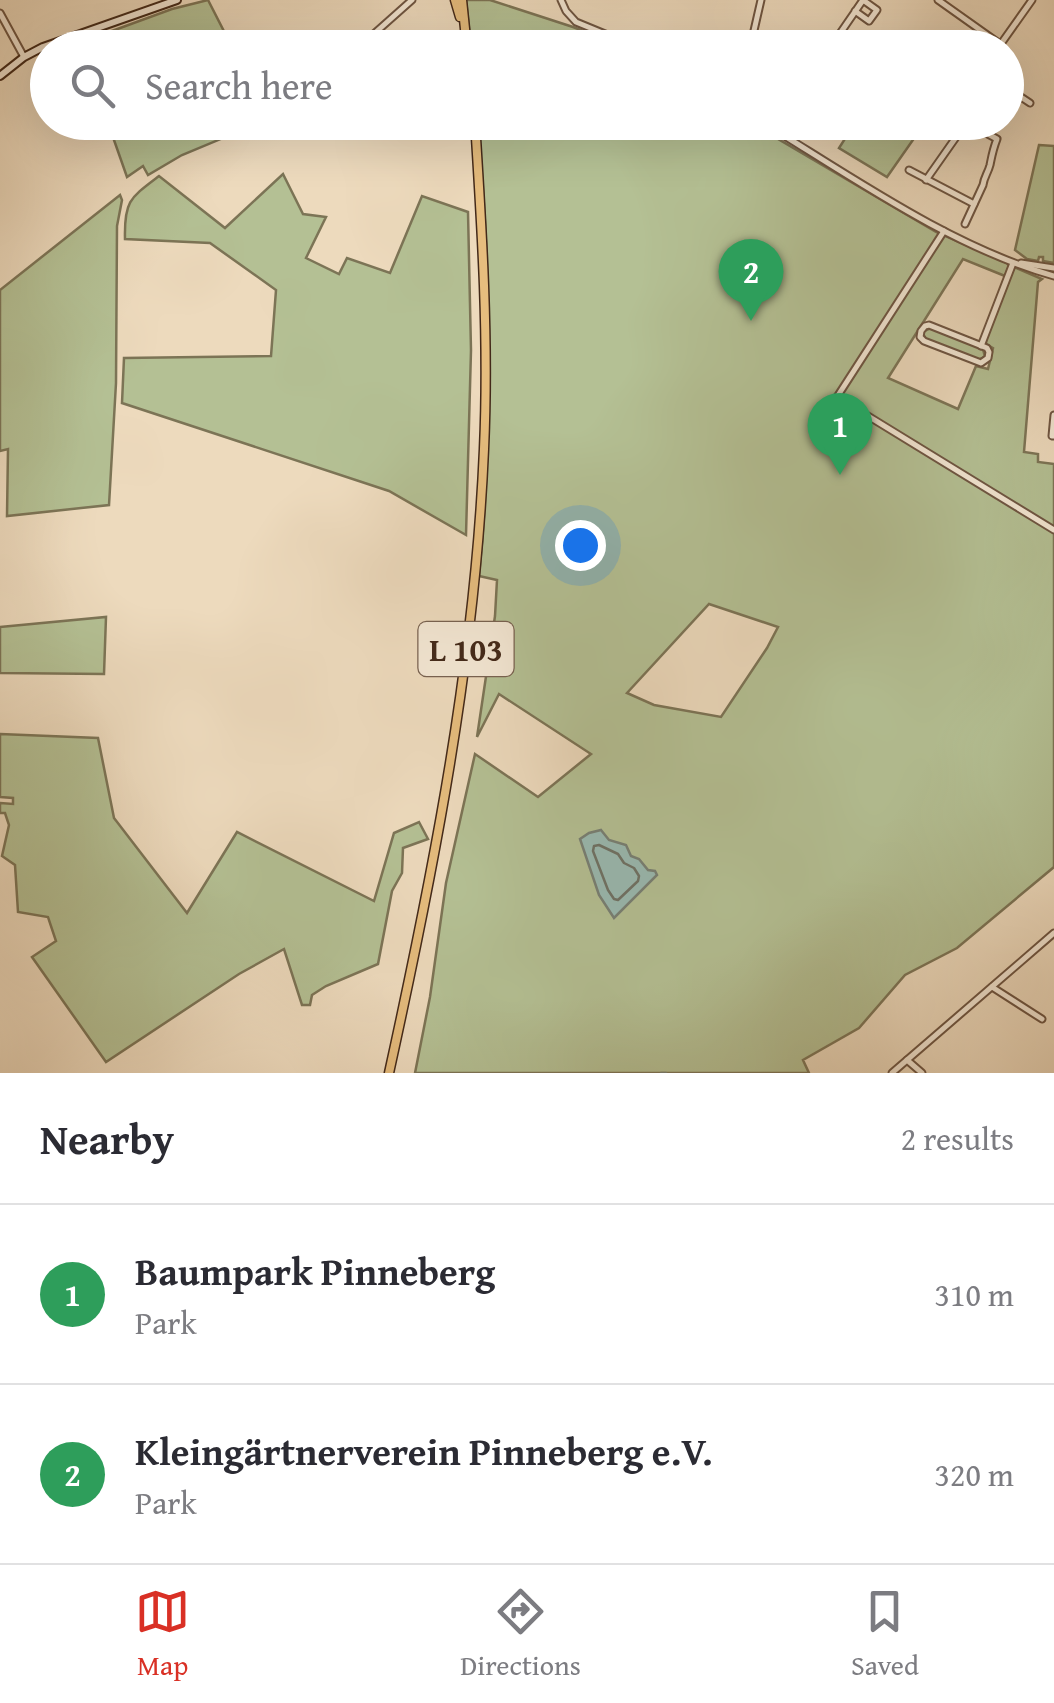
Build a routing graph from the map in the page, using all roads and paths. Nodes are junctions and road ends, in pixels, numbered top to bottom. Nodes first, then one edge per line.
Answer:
1 (177, 0) edge
2 (412, 0) edge
3 (459, 0) edge
4 (561, 0) edge
5 (761, 0) edge
6 (938, 0) edge
7 (1032, 0) edge
8 (856, 11) dead end
9 (0, 13) edge
10 (92, 30) edge
11 (378, 30) edge
12 (464, 30) edge
13 (596, 30) edge
14 (754, 30) edge
15 (843, 30) edge
16 (978, 30) edge
17 (1010, 30) edge
18 (30, 54) edge
19 (24, 57) junction
20 (0, 76) edge
21 (1024, 99) edge
22 (1030, 103) dead end
23 (476, 140) edge
24 (792, 140) edge
25 (954, 140) edge
26 (997, 140) edge
27 (909, 170) dead end
28 (926, 180) junction
29 (974, 204) junction
30 (966, 224) dead end
31 (944, 231) junction
32 (1014, 262) junction
33 (1054, 268) edge
34 (1054, 276) edge
35 (981, 346) junction
36 (1054, 415) edge
37 (1054, 436) edge
38 (1054, 530) edge
39 (1054, 934) edge
40 (992, 987) junction
41 (1042, 1019) dead end
42 (906, 1060) junction
43 (389, 1073) edge
44 (892, 1073) edge
45 (922, 1073) edge

1 - 10 main road
2 - 11 street
3 - 12 main road
4 - 13 street
5 - 14 street
6 - 16 street
7 - 17 street
8 - 15 street
9 - 19 street
18 - 19 main road
19 - 20 main road
21 - 22 street
23 - 43 main road, L 103
24 - 31 street
25 - 28 street
26 - 29 street
27 - 28 street
28 - 29 street
29 - 30 street
31 - 32 street
31 - 38 street
32 - 33 street
32 - 34 street
32 - 35 street
35 - 35 street
36 - 37 street
39 - 40 street
40 - 41 street
40 - 42 street
42 - 44 street
42 - 45 street

